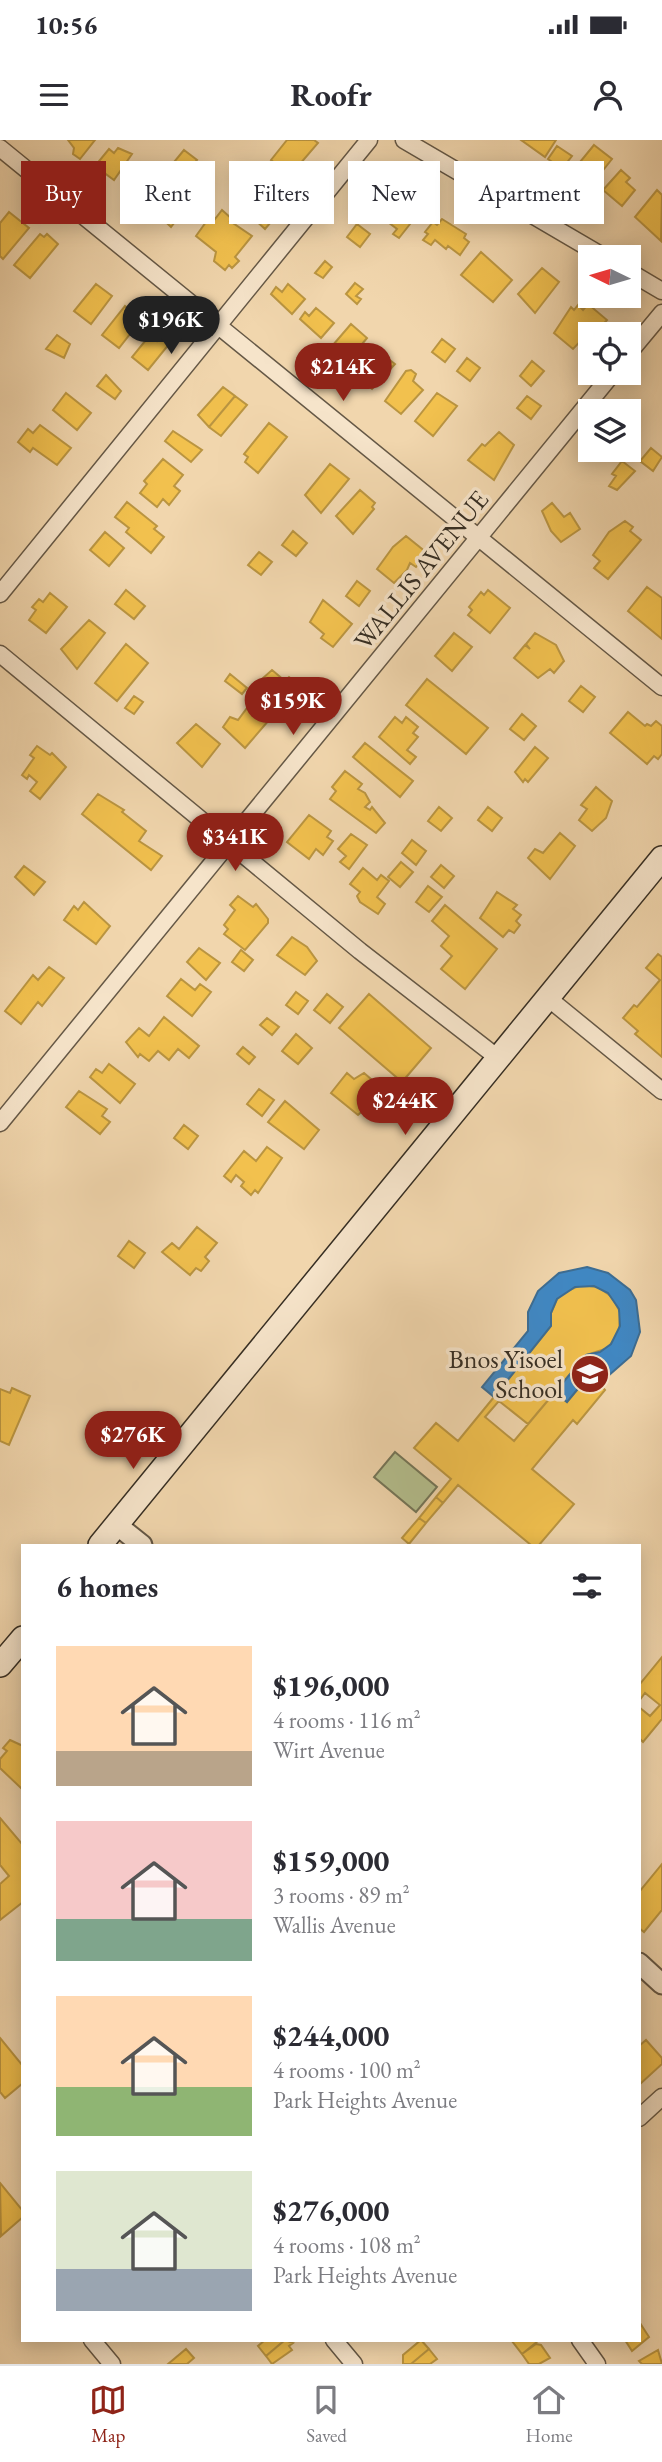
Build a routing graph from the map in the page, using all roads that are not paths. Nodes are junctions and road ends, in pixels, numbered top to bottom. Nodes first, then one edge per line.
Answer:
1 (369, 140) edge
2 (404, 140) edge
3 (0, 148) edge
4 (583, 245) edge
5 (641, 279) edge
6 (662, 291) edge
7 (662, 313) edge
8 (219, 327) junction
9 (641, 338) edge
10 (603, 385) edge
11 (480, 537) junction
12 (0, 594) edge
13 (0, 654) edge
14 (662, 687) edge
15 (230, 845) junction
16 (662, 858) edge
17 (548, 998) junction
18 (498, 1058) junction
19 (662, 1091) edge
20 (0, 1123) edge
21 (117, 1524) junction
22 (101, 1544) edge
23 (141, 1544) edge
24 (21, 1640) edge
25 (0, 1665) edge
26 (641, 1965) edge
27 (662, 1984) edge
28 (662, 2097) edge
29 (641, 2116) edge
30 (94, 2342) edge
31 (336, 2342) edge
32 (581, 2342) edge
33 (112, 2364) edge
34 (354, 2364) edge
35 (597, 2364) edge

1 - 8 street
2 - 4 street
3 - 8 street
5 - 6 street
7 - 9 street
8 - 11 street
8 - 12 street
10 - 11 street, WALLIS AVENUE
11 - 14 street
11 - 15 street, WALLIS AVENUE
13 - 15 street
15 - 18 street
15 - 20 street, WALLIS AVENUE
16 - 17 main road
17 - 18 main road
17 - 19 street
18 - 21 main road
21 - 22 main road
21 - 23 street
24 - 25 main road
26 - 27 street
28 - 29 street
30 - 33 street
31 - 34 street
32 - 35 street

